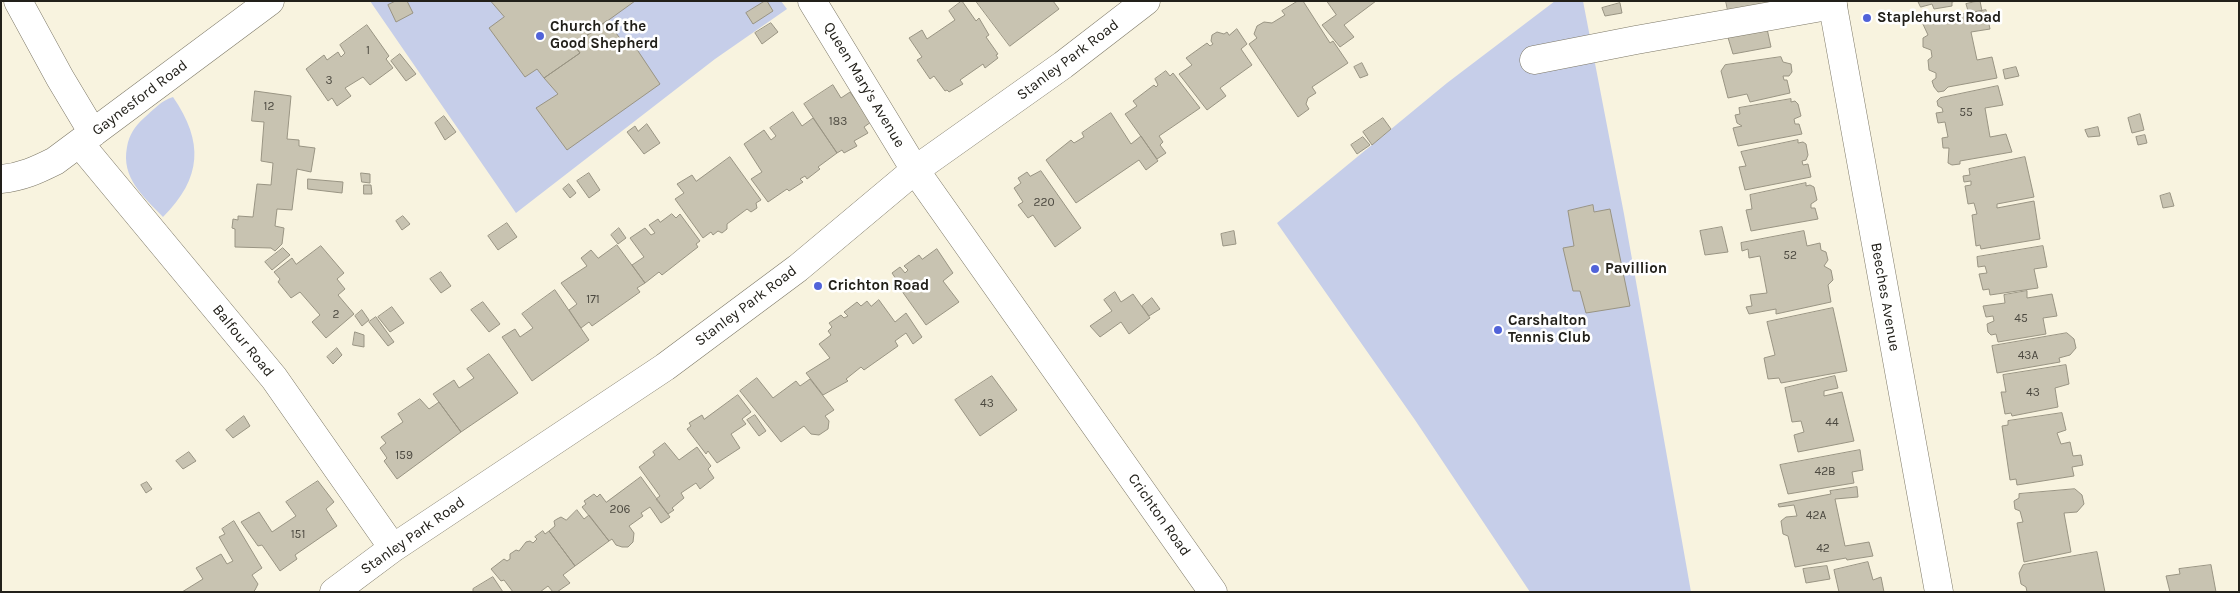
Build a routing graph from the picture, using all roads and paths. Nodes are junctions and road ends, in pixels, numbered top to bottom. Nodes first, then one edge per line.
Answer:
1 (18, 1) edge
2 (270, 1) edge
3 (812, 1) edge
4 (1146, 1) edge
5 (1833, 3) edge
6 (1534, 60) dead end
7 (86, 138) junction
8 (915, 170) junction
9 (1, 179) edge
10 (393, 548) junction
11 (334, 592) edge
12 (1213, 592) edge
13 (1939, 592) edge

1 - 7 street, Balfour Road
2 - 7 street, Gaynesford Road
3 - 8 street, Queen Mary's Avenue
4 - 8 street, Stanley Park Road
5 - 6 street
5 - 13 street, Beeches Avenue
7 - 9 street, Gaynesford Road
7 - 10 street, Balfour Road
8 - 10 street, Stanley Park Road
8 - 12 street, Crichton Road
10 - 11 street, Stanley Park Road

